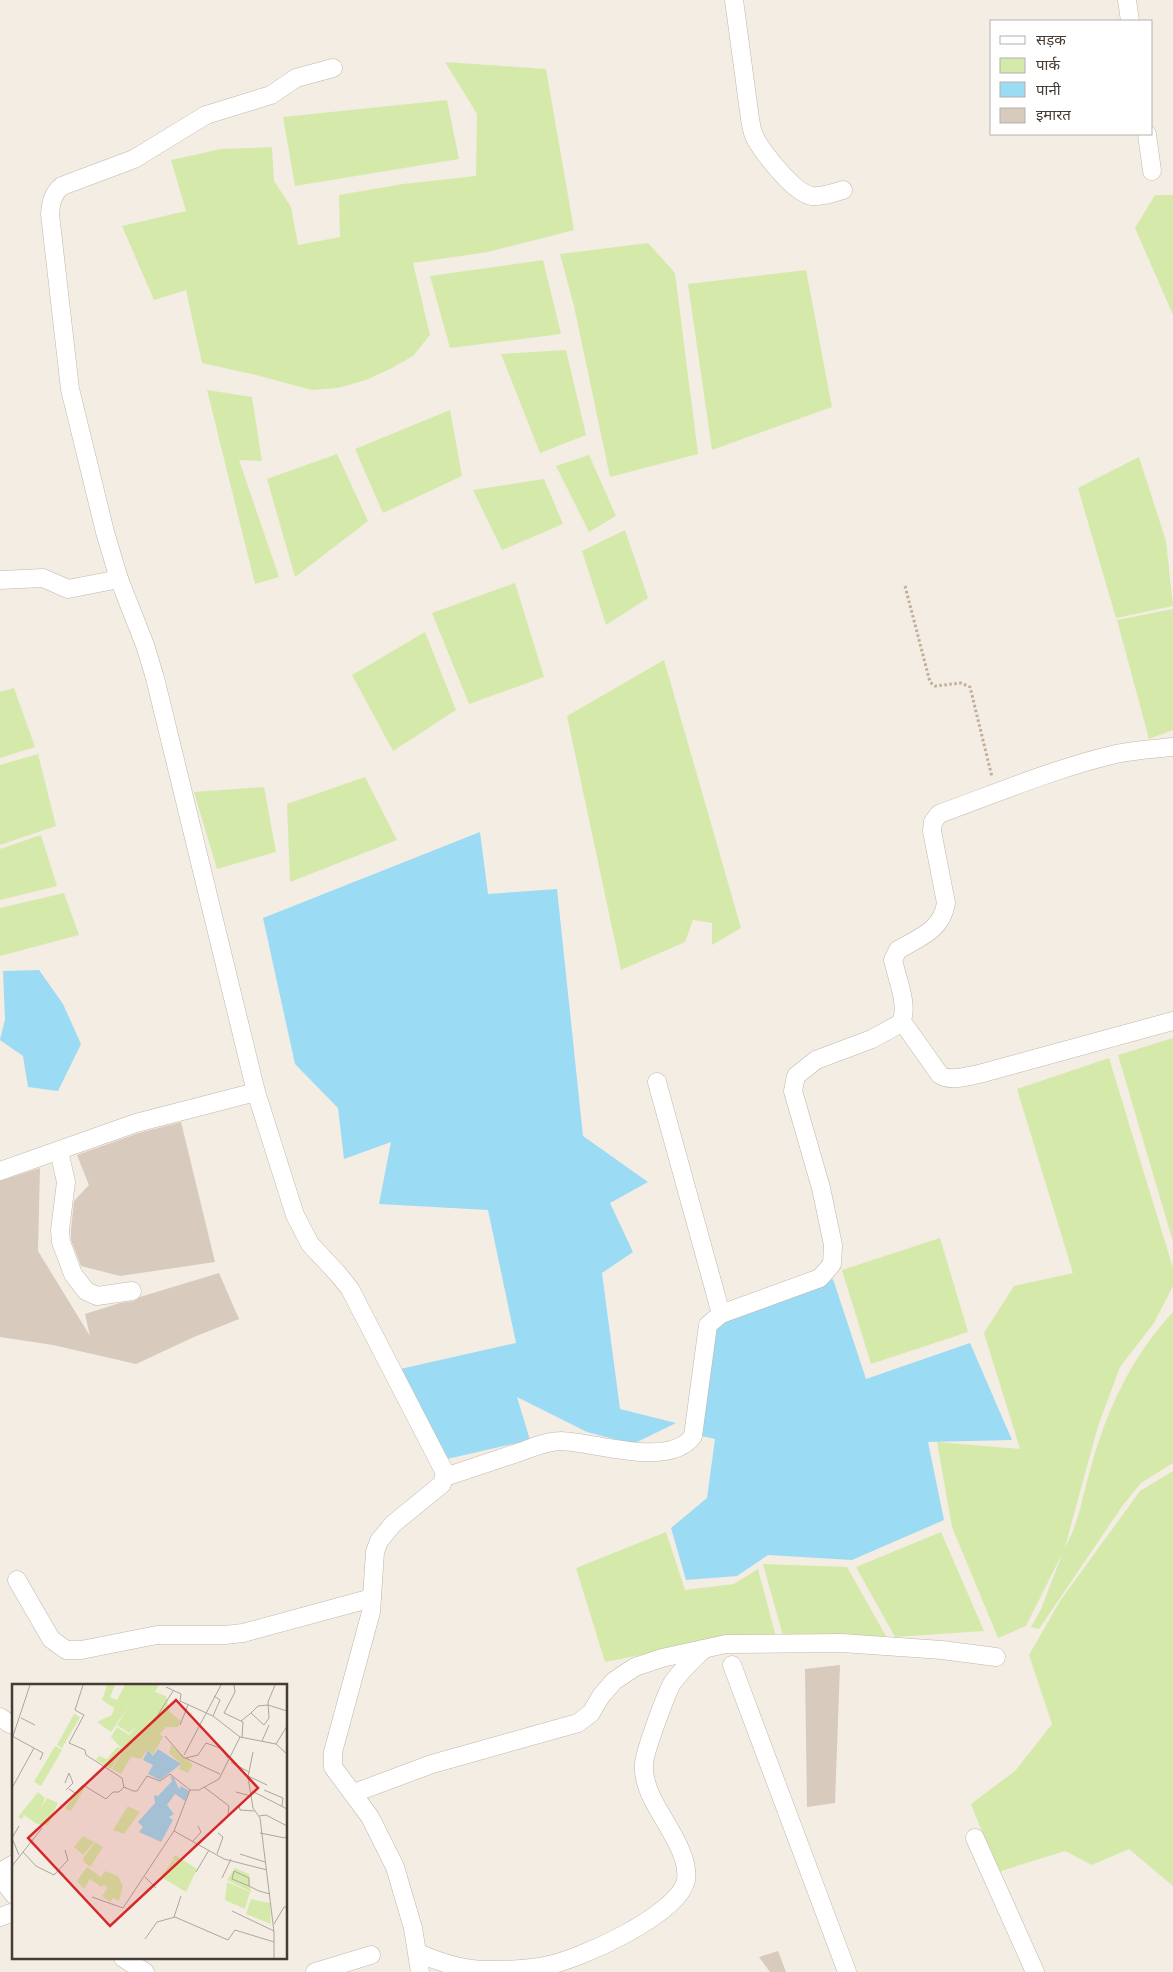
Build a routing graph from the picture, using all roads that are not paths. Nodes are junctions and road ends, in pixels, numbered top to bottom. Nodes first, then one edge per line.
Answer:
1 (734, 0) edge
2 (1127, 0) edge
3 (1130, 20) edge
4 (333, 68) dead end
5 (1147, 135) edge
6 (1152, 171) dead end
7 (843, 190) dead end
8 (119, 579) junction
9 (0, 580) edge
10 (1173, 747) edge
11 (1173, 1021) edge
12 (900, 1023) junction
13 (657, 1082) dead end
14 (256, 1092) junction
15 (59, 1152) junction
16 (0, 1171) edge
17 (132, 1291) dead end
18 (720, 1314) junction
19 (445, 1477) junction
20 (17, 1580) dead end
21 (372, 1598) junction
22 (704, 1648) junction
23 (996, 1657) dead end
24 (732, 1665) dead end
25 (354, 1793) junction
26 (975, 1838) dead end
27 (12, 1865) edge
28 (0, 1872) edge
29 (0, 1876) edge
30 (12, 1892) edge
31 (12, 1913) edge
32 (0, 1917) edge
33 (418, 1953) junction
34 (371, 1955) dead end
35 (126, 1960) edge
36 (146, 1972) edge
37 (314, 1972) edge
38 (420, 1972) edge
39 (847, 1972) edge
40 (1035, 1972) edge

1 - 7 street
2 - 3 street
4 - 8 street
5 - 6 street
8 - 9 street
8 - 14 street
10 - 12 street
11 - 12 street
12 - 18 street
13 - 18 street
14 - 15 street
14 - 19 street
15 - 16 street
15 - 17 street
18 - 19 street
19 - 21 street
20 - 21 street
21 - 25 street
22 - 23 street
22 - 25 street
22 - 33 street
24 - 39 street
25 - 33 street
26 - 40 street
27 - 28 street
29 - 30 street
31 - 32 street
33 - 38 street
34 - 37 street
35 - 36 street

